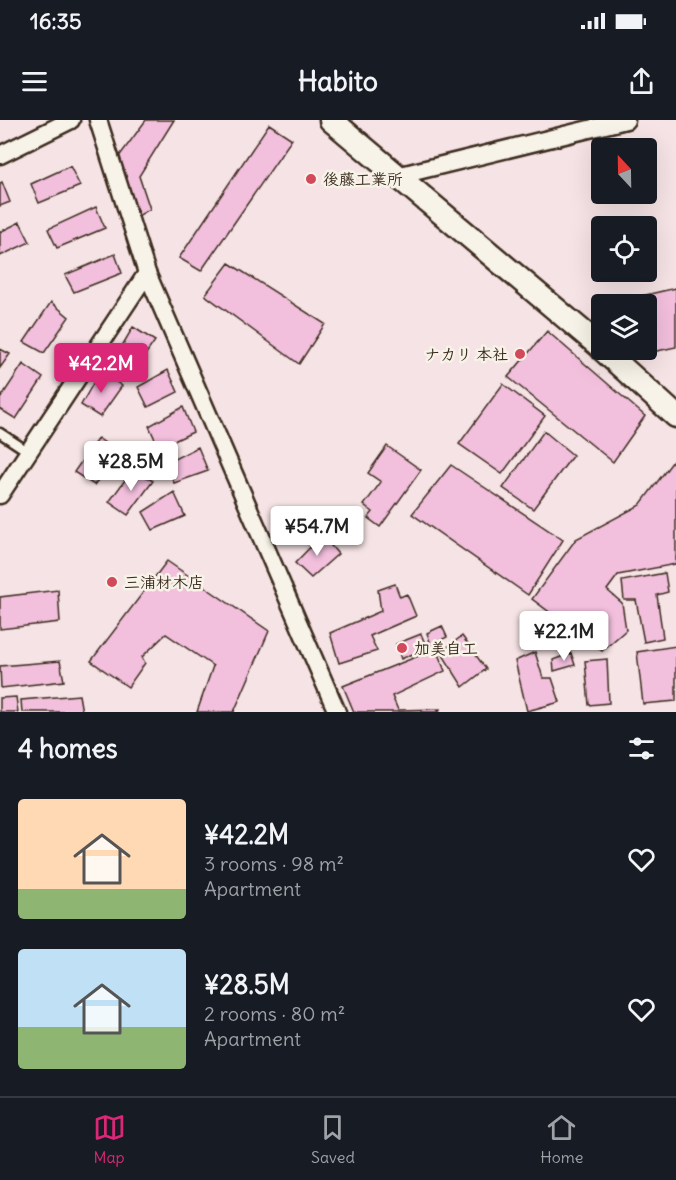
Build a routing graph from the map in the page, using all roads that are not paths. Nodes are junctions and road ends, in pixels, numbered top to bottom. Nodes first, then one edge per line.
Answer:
1 (71, 120) edge
2 (98, 120) edge
3 (331, 120) edge
4 (626, 120) edge
5 (0, 155) edge
6 (397, 176) junction
7 (147, 273) junction
8 (591, 340) edge
9 (614, 360) edge
10 (676, 416) edge
11 (0, 432) edge
12 (29, 452) junction
13 (0, 495) edge
14 (337, 712) edge

1 - 5 street
2 - 7 street
3 - 6 street
4 - 6 street
6 - 8 street
7 - 12 street
7 - 14 street
9 - 10 street
11 - 12 lane
12 - 13 street

